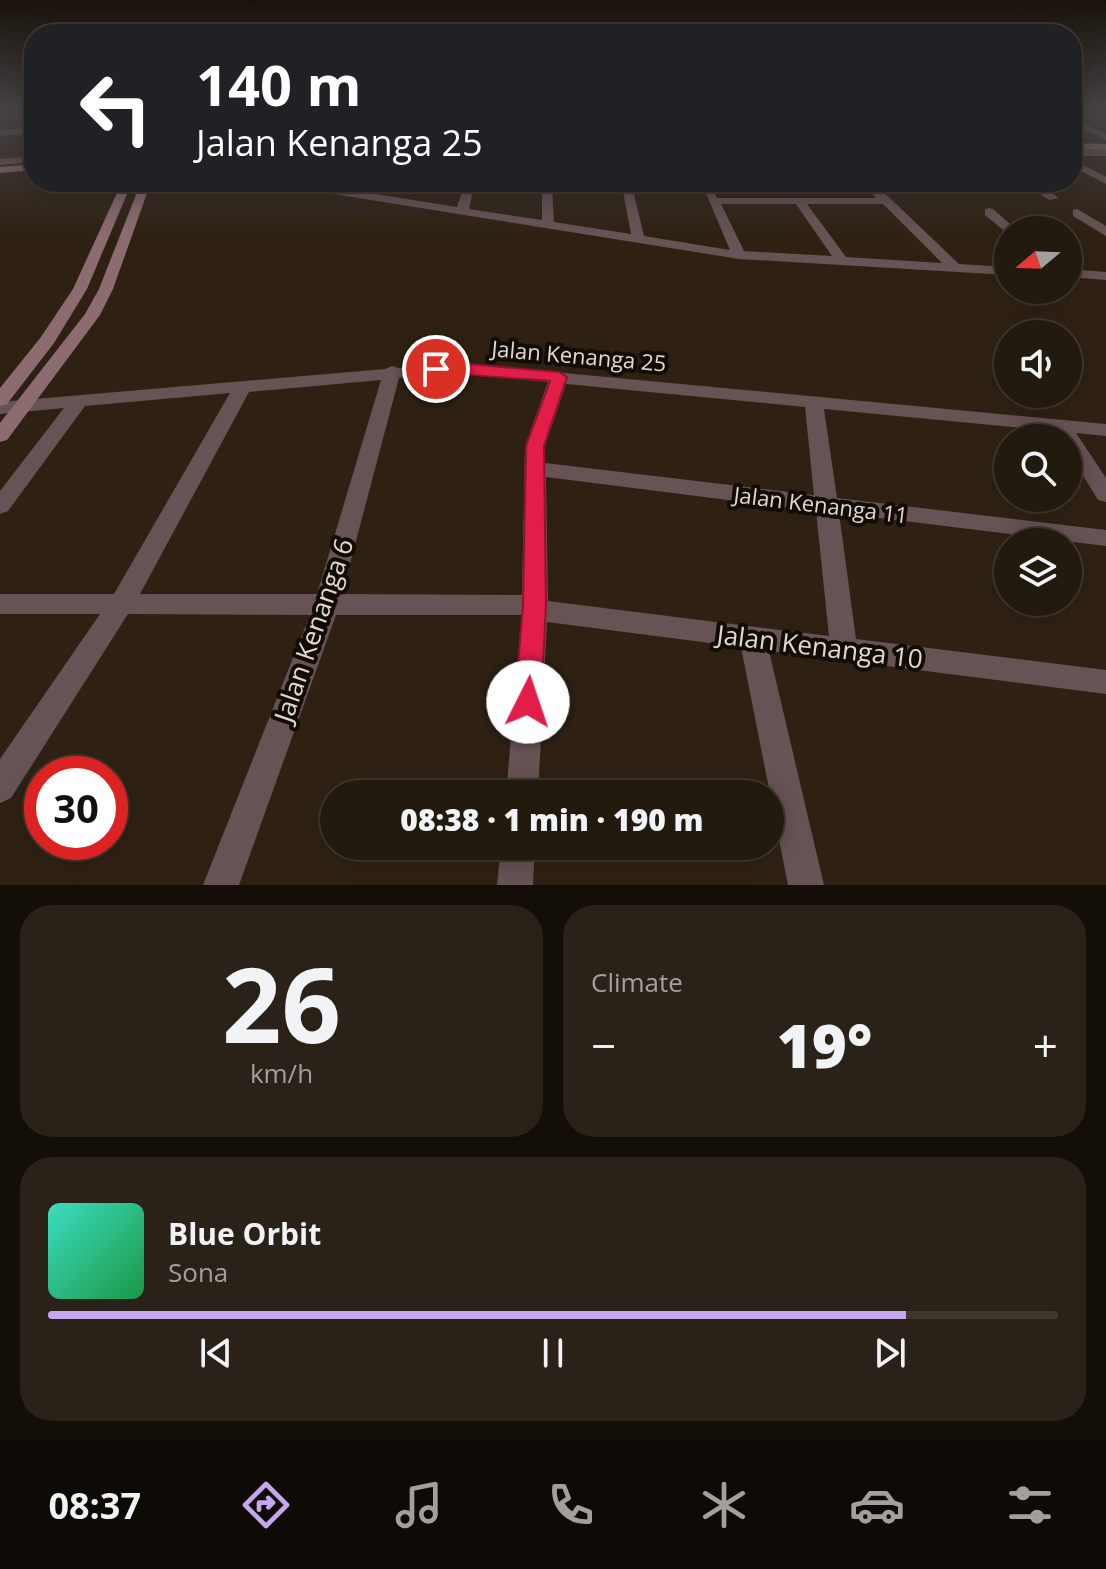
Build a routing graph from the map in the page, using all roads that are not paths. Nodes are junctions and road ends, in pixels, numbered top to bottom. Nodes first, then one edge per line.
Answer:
1 (1082, 153) edge
2 (1106, 153) edge
3 (24, 160) edge
4 (0, 162) edge
5 (1082, 168) edge
6 (24, 169) edge
7 (0, 172) edge
8 (1106, 181) edge
9 (123, 192) edge
10 (142, 192) edge
11 (366, 192) edge
12 (467, 192) edge
13 (547, 192) edge
14 (628, 192) edge
15 (709, 192) edge
16 (878, 192) edge
17 (1044, 192) edge
18 (1053, 198) dead end
19 (713, 201) junction
20 (799, 201) junction
21 (887, 201) junction
22 (462, 211) junction
23 (989, 212) dead end
24 (1077, 213) dead end
25 (994, 216) edge
26 (548, 225) junction
27 (1106, 232) edge
28 (638, 239) junction
29 (739, 255) junction
30 (843, 262) junction
31 (955, 268) junction
32 (994, 270) edge
33 (1082, 274) edge
34 (1106, 276) edge
35 (392, 371) junction
36 (559, 377) junction
37 (243, 386) junction
38 (0, 400) edge
39 (81, 400) junction
40 (814, 402) junction
41 (26, 405) junction
42 (0, 408) edge
43 (1041, 424) edge
44 (1082, 428) edge
45 (1106, 430) edge
46 (0, 436) edge
47 (1082, 457) edge
48 (535, 469) junction
49 (1106, 495) edge
50 (828, 505) junction
51 (0, 506) edge
52 (1106, 538) edge
53 (0, 604) edge
54 (327, 604) junction
55 (120, 605) junction
56 (535, 607) junction
57 (753, 638) junction
58 (844, 649) junction
59 (1106, 682) edge
60 (523, 780) edge
61 (0, 787) edge
62 (517, 860) edge
63 (221, 885) edge
64 (515, 885) edge
65 (806, 885) edge

1 - 2 street
3 - 4 street
5 - 8 street
6 - 7 street
9 - 38 street
10 - 41 street
11 - 22 street
12 - 22 street
13 - 26 street
14 - 28 street
15 - 19 street
16 - 21 street
17 - 18 street
19 - 20 street
19 - 29 street
20 - 21 street
20 - 30 street
21 - 31 street
22 - 26 street
23 - 25 street
24 - 27 street
26 - 28 street
28 - 29 street
29 - 30 street
30 - 31 street
31 - 32 street
33 - 34 street
35 - 36 street, Jalan Kenanga 25
35 - 37 street, Jalan Kenanga 25
35 - 54 street, Jalan Kenanga 6
36 - 40 street, Jalan Kenanga 25
36 - 48 street
37 - 39 street, Jalan Kenanga 25
37 - 55 street
39 - 41 street, Jalan Kenanga 25
39 - 51 street
40 - 43 street, Jalan Kenanga 25
40 - 50 street
41 - 42 street, Jalan Kenanga 25
41 - 46 street
44 - 45 street, Jalan Kenanga 25
47 - 49 street
48 - 50 street, Jalan Kenanga 11
48 - 56 street
50 - 52 street, Jalan Kenanga 11
50 - 58 street
53 - 55 street, Jalan Kenanga 10
54 - 55 street, Jalan Kenanga 10
54 - 56 street, Jalan Kenanga 10
54 - 63 street, Jalan Kenanga 6
55 - 61 street
56 - 57 street, Jalan Kenanga 10
56 - 60 street
57 - 58 street, Jalan Kenanga 10
57 - 65 street
58 - 59 street, Jalan Kenanga 10
62 - 64 street

